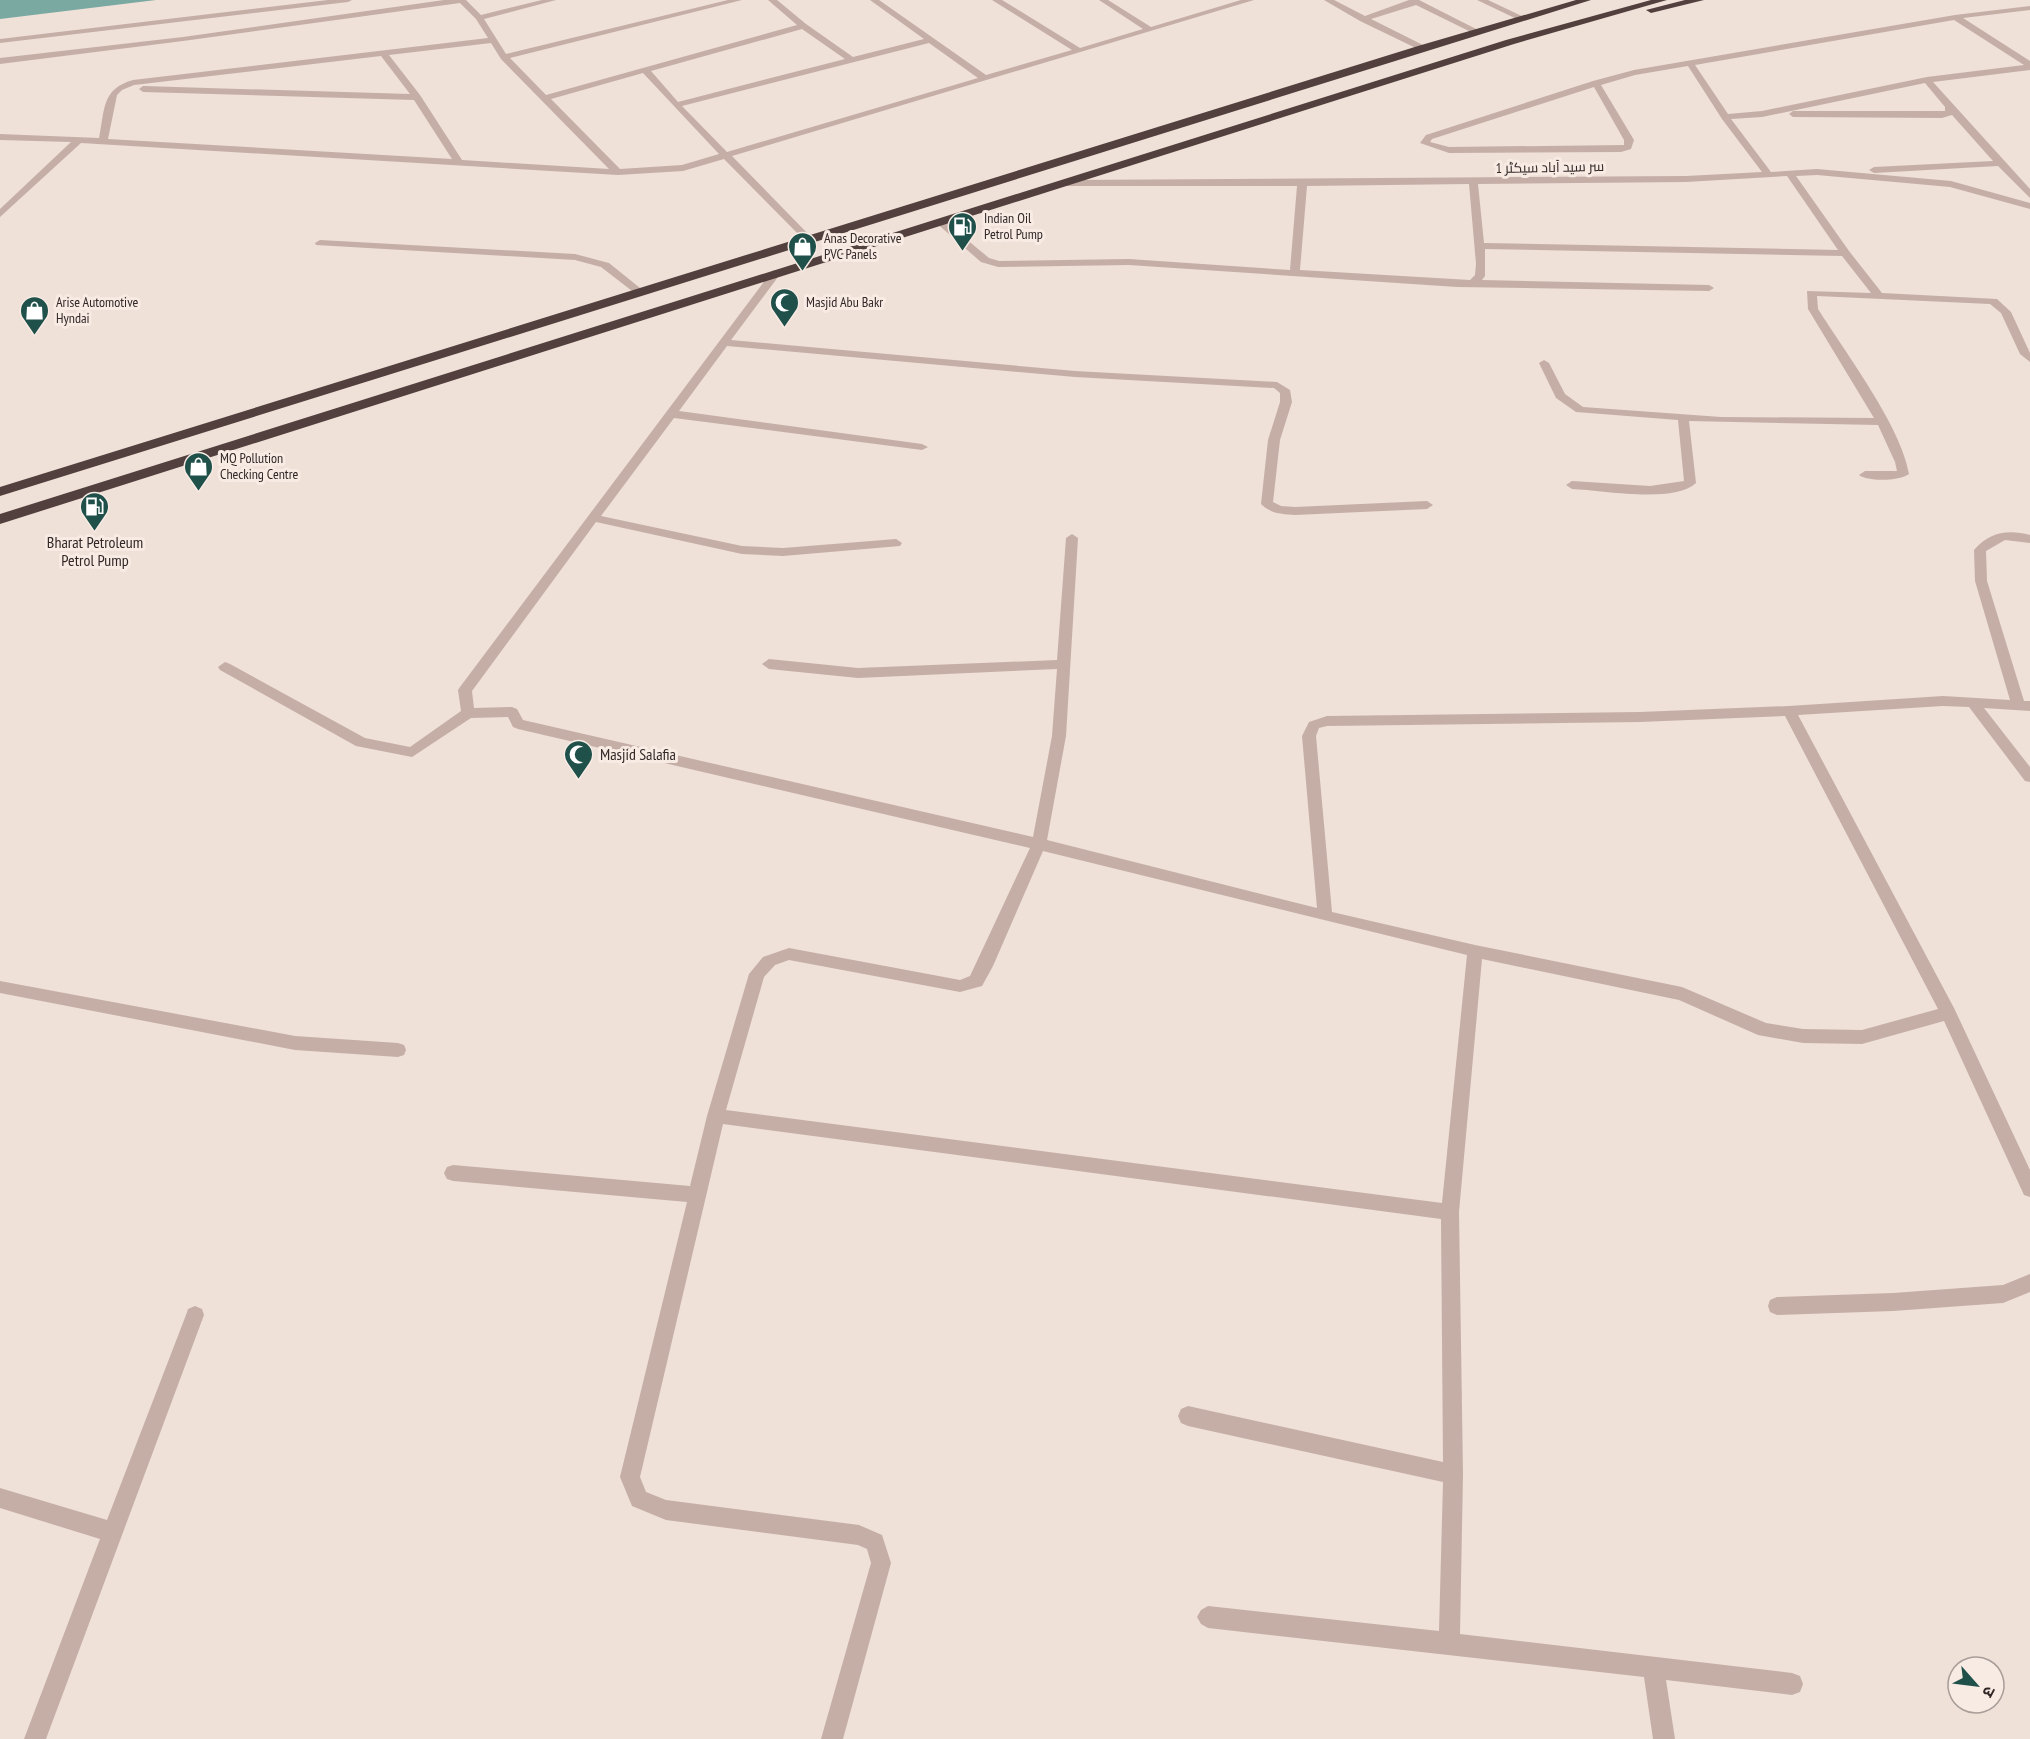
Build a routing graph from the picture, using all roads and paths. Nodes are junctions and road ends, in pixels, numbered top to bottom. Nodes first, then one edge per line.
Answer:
1 (348, 0) edge
2 (462, 0) edge
3 (552, 0) edge
4 (738, 0) edge
5 (772, 0) edge
6 (874, 0) edge
7 (996, 0) edge
8 (1103, 0) edge
9 (1250, 0) edge
10 (1328, 0) edge
11 (1481, 0) edge
12 (1577, 0) edge
13 (1586, 0) edge
14 (1662, 0) edge
15 (1699, 0) edge
16 (1415, 1) edge
17 (1563, 7) junction
18 (2030, 8) edge
19 (1955, 17) junction
20 (479, 18) junction
21 (1522, 18) junction
22 (1363, 19) junction
23 (1588, 19) junction
24 (802, 26) junction
25 (1149, 29) junction
26 (1478, 32) junction
27 (492, 40) junction
28 (932, 40) junction
29 (0, 41) edge
30 (1422, 48) junction
31 (1080, 51) junction
32 (382, 53) junction
33 (504, 57) junction
34 (0, 61) edge
35 (854, 61) junction
36 (1690, 63) junction
37 (2030, 66) edge
38 (645, 70) junction
39 (984, 78) junction
40 (1927, 80) junction
41 (1596, 83) junction
42 (119, 88) junction
43 (417, 97) junction
44 (544, 98) junction
45 (676, 105) junction
46 (1949, 107) junction
47 (1762, 114) junction
48 (1725, 117) junction
49 (0, 137) edge
50 (78, 141) junction
51 (103, 141) junction
52 (725, 156) junction
53 (459, 163) junction
54 (2000, 163) junction
55 (618, 172) junction
56 (1817, 172) junction
57 (1789, 173) junction
58 (1769, 175) junction
59 (1473, 181) junction
60 (1066, 183) junction
61 (1302, 183) junction
62 (2030, 195) edge
63 (2030, 207) edge
64 (0, 213) edge
65 (939, 221) junction
66 (808, 239) junction
67 (320, 243) dead end
68 (1479, 246) junction
69 (1845, 253) junction
70 (776, 273) junction
71 (1295, 273) junction
72 (1473, 283) junction
73 (1709, 288) dead end
74 (640, 292) junction
75 (1880, 297) junction
76 (724, 343) junction
77 (2030, 359) edge
78 (1544, 363) dead end
79 (672, 414) junction
80 (1683, 418) junction
81 (1882, 422) junction
82 (922, 447) dead end
83 (1865, 475) dead end
84 (1572, 484) dead end
85 (0, 492) edge
86 (1427, 505) dead end
87 (594, 518) junction
88 (0, 519) edge
89 (1072, 538) dead end
90 (2030, 539) edge
91 (896, 543) dead end
92 (769, 664) dead end
93 (1064, 664) junction
94 (225, 667) dead end
95 (1973, 702) junction
96 (2024, 706) edge
97 (1789, 711) junction
98 (468, 713) junction
99 (2030, 777) edge
100 (1039, 843) junction
101 (1325, 916) junction
102 (1475, 951) junction
103 (0, 987) edge
104 (1948, 1013) junction
105 (398, 1050) dead end
106 (716, 1116) junction
107 (453, 1173) dead end
108 (2030, 1189) edge
109 (697, 1195) junction
110 (1450, 1212) junction
111 (2030, 1283) edge
112 (1777, 1306) dead end
113 (195, 1315) dead end
114 (1188, 1416) dead end
115 (1453, 1474) junction
116 (0, 1498) edge
117 (112, 1532) junction
118 (1209, 1617) dead end
119 (1449, 1643) junction
120 (1653, 1668) junction
121 (1792, 1684) dead end
122 (35, 1739) edge
123 (832, 1739) edge
124 (1664, 1739) edge

1 - 29 street
2 - 20 street
2 - 34 street
3 - 20 street
4 - 33 street
5 - 24 street
6 - 28 street
7 - 31 street
8 - 25 street
9 - 25 street
10 - 22 street
11 - 21 street
12 - 17 highway
13 - 17 highway
14 - 23 highway
15 - 23 highway
16 - 22 street
16 - 26 street
17 - 21 highway
18 - 19 street
19 - 36 street
19 - 37 street
20 - 27 street
21 - 26 highway
22 - 30 street
23 - 60 highway
24 - 35 street
24 - 38 street
25 - 31 street
26 - 30 highway
27 - 32 street
27 - 33 street
28 - 35 street
28 - 39 street
30 - 66 highway
31 - 39 street
32 - 42 street
32 - 43 street
33 - 44 street
35 - 45 street
36 - 41 street
36 - 48 street
37 - 40 street
38 - 44 street
38 - 45 street
39 - 52 street
40 - 46 street
40 - 47 street
41 - 41 street
42 - 43 street
42 - 51 street
43 - 53 street
44 - 55 street
45 - 52 street
46 - 47 street
46 - 54 street
47 - 48 street
48 - 58 street
49 - 50 street
50 - 51 street
50 - 64 street
51 - 53 street
52 - 55 street
52 - 66 street
53 - 55 street
54 - 56 street
54 - 62 street
56 - 57 street, سر سید آباد سیکٹر 1
56 - 63 street, سر سید آباد سیکٹر 1
57 - 58 street, سر سید آباد سیکٹر 1
57 - 69 street
58 - 59 street, سر سید آباد سیکٹر 1
59 - 61 street, سر سید آباد سیکٹر 1
59 - 68 street
60 - 61 street, سر سید آباد سیکٹر 1
60 - 65 highway
61 - 71 street
65 - 70 highway
65 - 71 street
66 - 74 highway
67 - 74 street
68 - 69 street
68 - 72 street
69 - 75 street
70 - 76 street
70 - 88 highway
71 - 72 street
72 - 73 street
74 - 85 highway
75 - 77 street
75 - 81 street
76 - 79 street
76 - 86 street
78 - 80 street
79 - 82 street
79 - 87 street
80 - 81 street
80 - 84 street
81 - 83 street
87 - 91 street
87 - 98 street
89 - 93 street
90 - 96 street
92 - 93 street
93 - 100 street
94 - 98 street
95 - 96 street
95 - 97 street
95 - 99 street
97 - 101 street
97 - 104 street
98 - 100 street
100 - 101 street
100 - 106 street
101 - 102 street
102 - 104 street
102 - 110 street
103 - 105 street
104 - 108 street
106 - 109 street
106 - 110 street
107 - 109 street
109 - 123 street
110 - 115 street
111 - 112 street
113 - 117 street
114 - 115 street
115 - 119 street
116 - 117 street
117 - 122 street
118 - 119 street
119 - 120 street
120 - 121 street
120 - 124 street

